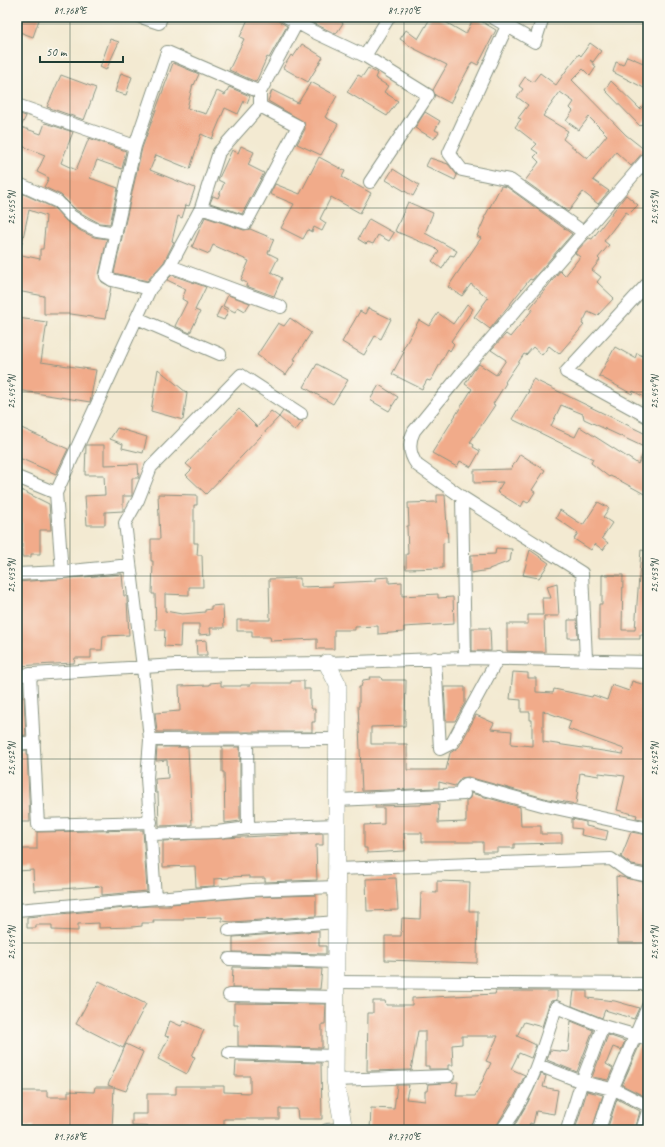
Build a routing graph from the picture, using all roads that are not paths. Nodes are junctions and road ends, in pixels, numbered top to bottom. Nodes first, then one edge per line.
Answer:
1 (141, 17) edge
2 (161, 17) edge
3 (389, 17) edge
4 (492, 17) edge
5 (543, 17) edge
6 (295, 19) edge
7 (507, 26) junction
8 (365, 56) junction
9 (260, 92) junction
10 (17, 105) edge
11 (260, 106) junction
12 (135, 146) junction
13 (648, 158) edge
14 (370, 182) dead end
15 (17, 183) edge
16 (200, 208) junction
17 (583, 232) junction
18 (116, 233) junction
19 (170, 266) junction
20 (648, 283) edge
21 (150, 289) junction
22 (281, 307) dead end
23 (136, 318) junction
24 (220, 354) dead end
25 (301, 414) dead end
26 (648, 417) edge
27 (17, 477) edge
28 (56, 493) junction
29 (462, 497) junction
30 (130, 565) junction
31 (62, 572) junction
32 (17, 574) edge
33 (435, 658) junction
34 (465, 658) junction
35 (498, 658) junction
36 (586, 659) junction
37 (648, 662) edge
38 (327, 663) junction
39 (143, 667) junction
40 (30, 674) junction
41 (17, 675) edge
42 (247, 739) junction
43 (338, 739) junction
44 (150, 740) junction
45 (34, 742) junction
46 (17, 744) edge
47 (337, 800) junction
48 (151, 822) junction
49 (338, 825) junction
50 (248, 828) junction
51 (648, 828) edge
52 (151, 834) junction
53 (337, 869) junction
54 (648, 876) edge
55 (337, 886) junction
56 (155, 898) junction
57 (17, 910) edge
58 (337, 922) junction
59 (229, 930) dead end
60 (229, 960) dead end
61 (336, 962) junction
62 (648, 984) edge
63 (336, 989) junction
64 (229, 995) dead end
65 (648, 1006) edge
66 (603, 1026) junction
67 (636, 1035) junction
68 (648, 1039) edge
69 (229, 1053) dead end
70 (336, 1056) junction
71 (538, 1065) junction
72 (448, 1076) dead end
73 (336, 1080) junction
74 (582, 1082) junction
75 (612, 1090) junction
76 (648, 1106) edge
77 (648, 1111) edge
78 (327, 1130) edge
79 (344, 1130) edge
80 (504, 1130) edge
81 (567, 1130) edge
82 (599, 1130) edge
83 (642, 1130) edge

1 - 2 street
3 - 8 street
4 - 7 street
5 - 7 street
6 - 8 street
6 - 9 street
7 - 17 street
8 - 14 street
9 - 11 street
9 - 12 street
10 - 12 street
11 - 16 street
11 - 16 street
12 - 18 street
13 - 17 street
15 - 18 street
16 - 19 street
17 - 29 street
18 - 21 street
19 - 21 street
19 - 22 street
20 - 26 street
21 - 23 street
23 - 24 street
23 - 28 street
25 - 30 street
27 - 28 street
28 - 31 street
29 - 34 street
29 - 36 street
30 - 31 street
30 - 39 street
31 - 32 street
33 - 34 street
33 - 35 street
33 - 38 street
34 - 35 street
35 - 36 street
36 - 37 street
38 - 39 street
38 - 43 street
39 - 40 street
39 - 44 street
40 - 41 street
40 - 45 street
42 - 43 street
42 - 44 street
42 - 50 street
43 - 47 street
44 - 48 street
45 - 46 street
45 - 48 street
47 - 49 street
47 - 51 street
48 - 52 street
49 - 50 street
49 - 53 street
50 - 52 street
52 - 56 street
53 - 54 street
53 - 55 street
55 - 56 street
55 - 58 street
56 - 57 street
58 - 59 street
58 - 61 street
60 - 61 street
61 - 63 street
62 - 63 street
63 - 64 street
63 - 70 street
65 - 67 street
66 - 67 street
66 - 71 street
66 - 74 street
67 - 68 street
67 - 75 street
69 - 70 street
70 - 73 street
71 - 74 street
71 - 80 street
72 - 73 street
73 - 79 street
74 - 75 street
74 - 81 street
75 - 76 street
75 - 82 street
77 - 83 street
78 - 79 street

